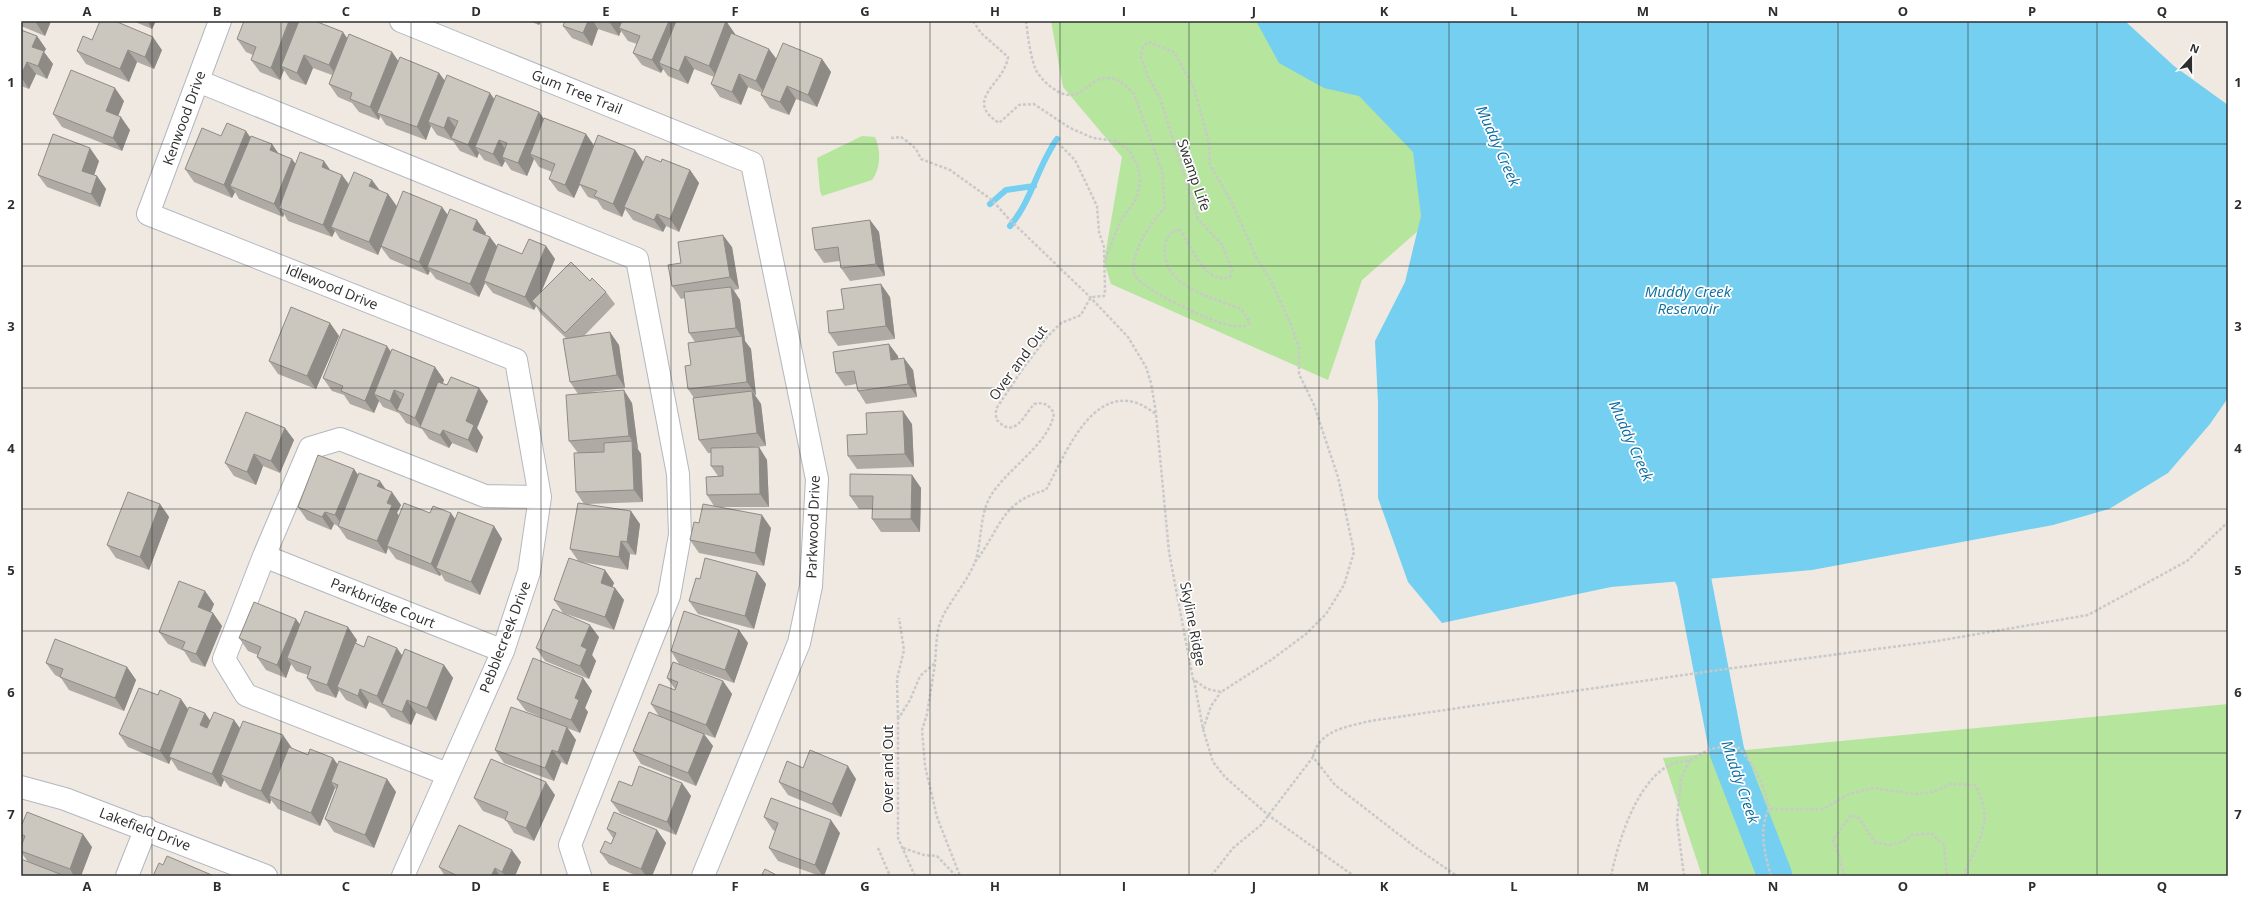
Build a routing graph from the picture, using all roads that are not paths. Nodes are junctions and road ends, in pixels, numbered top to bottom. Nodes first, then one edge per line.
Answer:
1 (220, 21) edge
2 (401, 21) edge
3 (198, 81) junction
4 (752, 163) joint
5 (148, 214) joint
6 (516, 360) joint
7 (540, 497) junction
8 (264, 556) junction
9 (503, 651) junction
10 (448, 774) junction
11 (21, 787) edge
12 (146, 828) junction
13 (127, 876) edge
14 (266, 876) edge
15 (404, 876) edge
16 (580, 876) edge
17 (704, 876) edge

1 - 3 street, Kenwood Drive
2 - 4 street, Gum Tree Trail
3 - 5 street, Kenwood Drive
3 - 16 street
4 - 17 street, Parkwood Drive
5 - 6 street, Idlewood Drive
6 - 7 street, Pebblecreek Drive
7 - 8 street
7 - 9 street, Pebblecreek Drive
8 - 9 street, Parkbridge Court
8 - 10 street
9 - 10 street, Pebblecreek Drive
10 - 15 street, Pebblecreek Drive
11 - 12 street, Lakefield Drive
12 - 13 street
12 - 14 street, Lakefield Drive

